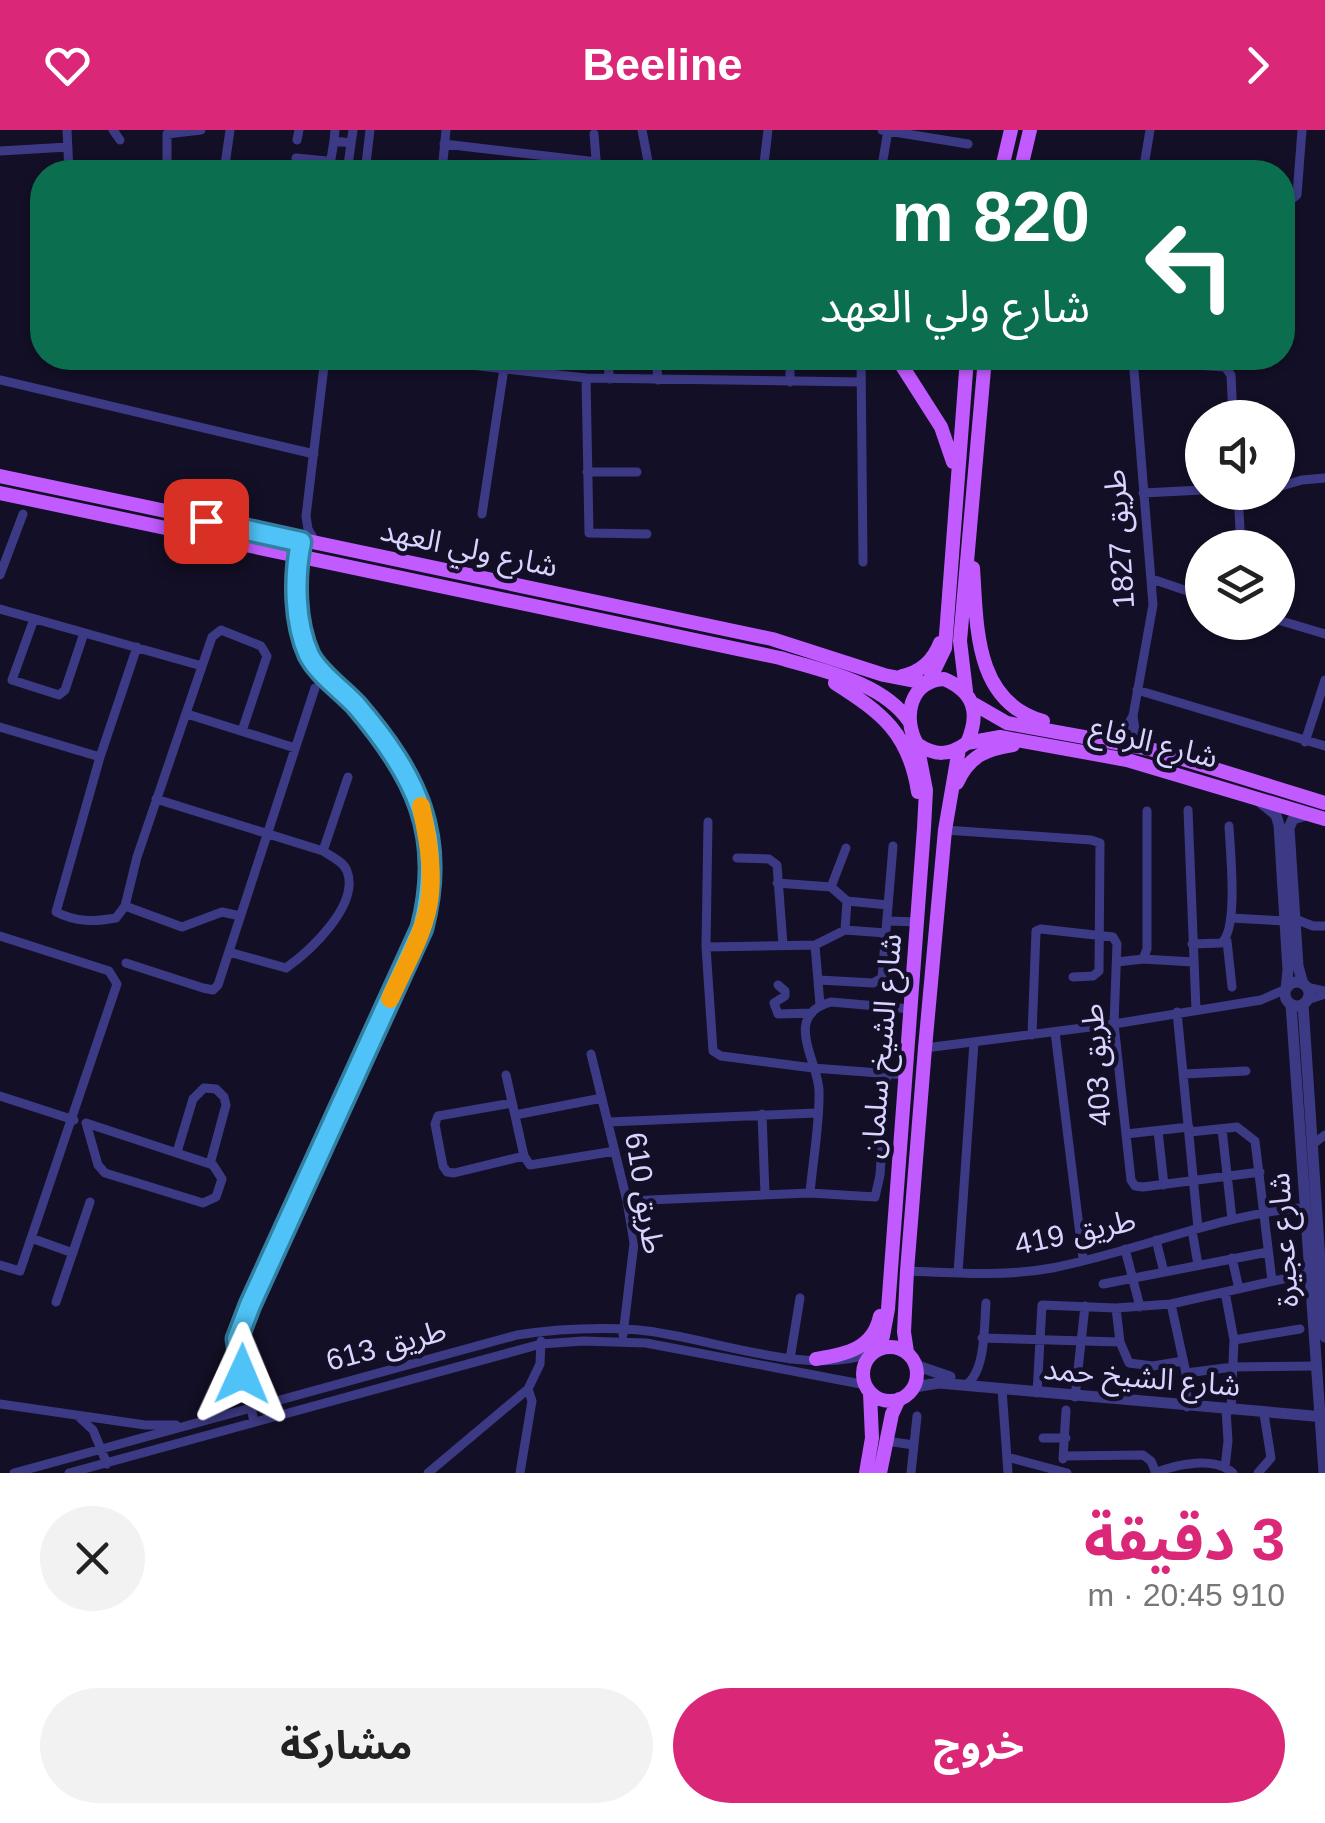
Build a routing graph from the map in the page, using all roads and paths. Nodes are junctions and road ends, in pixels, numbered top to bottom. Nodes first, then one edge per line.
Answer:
1 (67, 130) edge
2 (113, 130) edge
3 (201, 130) edge
4 (230, 130) edge
5 (352, 130) edge
6 (370, 130) edge
7 (446, 130) edge
8 (642, 130) edge
9 (768, 130) edge
10 (886, 130) edge
11 (1011, 130) edge
12 (1030, 130) edge
13 (1150, 130) edge
14 (1302, 130) edge
15 (594, 134) dead end
16 (334, 135) edge
17 (952, 135) edge
18 (120, 140) dead end
19 (351, 143) junction
20 (444, 144) junction
21 (968, 144) dead end
22 (68, 147) junction
23 (0, 150) edge
24 (296, 158) dead end
25 (69, 160) edge
26 (167, 160) edge
27 (226, 160) edge
28 (317, 160) edge
29 (329, 160) edge
30 (349, 160) edge
31 (366, 160) edge
32 (443, 160) edge
33 (550, 160) edge
34 (596, 160) edge
35 (648, 160) edge
36 (764, 160) edge
37 (882, 160) edge
38 (1003, 160) edge
39 (1023, 160) edge
40 (1146, 160) edge
41 (1295, 198) edge
42 (324, 370) edge
43 (508, 370) edge
44 (539, 370) edge
45 (608, 370) edge
46 (657, 370) edge
47 (790, 370) edge
48 (861, 370) edge
49 (905, 370) edge
50 (966, 370) edge
51 (984, 370) edge
52 (1134, 370) edge
53 (1227, 370) edge
54 (586, 378) junction
55 (610, 379) junction
56 (0, 380) edge
57 (658, 380) junction
58 (790, 382) junction
59 (861, 382) junction
60 (1233, 400) edge
61 (314, 454) junction
62 (587, 472) junction
63 (638, 472) dead end
64 (0, 476) edge
65 (1325, 478) edge
66 (956, 481) junction
67 (1295, 482) edge
68 (1185, 491) edge
69 (0, 493) edge
70 (1143, 493) junction
71 (22, 514) dead end
72 (482, 514) dead end
73 (306, 516) junction
74 (970, 520) junction
75 (647, 534) dead end
76 (281, 537) junction
77 (318, 545) junction
78 (300, 549) junction
79 (864, 562) dead end
80 (1, 571) edge
81 (1152, 579) junction
82 (1185, 590) edge
83 (948, 608) junction
84 (0, 609) edge
85 (34, 618) junction
86 (1295, 625) edge
87 (84, 632) junction
88 (1325, 634) edge
89 (137, 647) junction
90 (202, 666) junction
91 (809, 667) junction
92 (884, 675) junction
93 (0, 677) edge
94 (12, 680) junction
95 (1325, 680) edge
96 (927, 682) junction
97 (314, 688) dead end
98 (1137, 690) junction
99 (970, 698) junction
100 (187, 714) junction
101 (1132, 716) junction
102 (909, 721) junction
103 (0, 727) edge
104 (242, 732) junction
105 (1071, 734) junction
106 (1112, 741) junction
107 (1022, 742) junction
108 (1306, 742) junction
109 (918, 744) junction
110 (963, 746) junction
111 (1325, 746) edge
112 (295, 748) junction
113 (1150, 749) junction
114 (100, 757) junction
115 (348, 777) dead end
116 (1253, 797) junction
117 (156, 799) junction
118 (949, 802) junction
119 (1325, 803) edge
120 (1188, 810) dead end
121 (1146, 811) dead end
122 (1309, 814) junction
123 (1325, 819) edge
124 (708, 822) dead end
125 (1229, 826) dead end
126 (924, 828) junction
127 (946, 830) junction
128 (266, 835) junction
129 (893, 846) dead end
130 (846, 848) dead end
131 (323, 851) junction
132 (736, 858) dead end
133 (777, 883) junction
134 (831, 887) junction
135 (848, 901) junction
136 (888, 904) junction
137 (125, 906) junction
138 (240, 916) junction
139 (1232, 918) junction
140 (1290, 920) junction
141 (887, 921) junction
142 (919, 922) junction
143 (1313, 926) junction
144 (1325, 926) edge
145 (845, 930) junction
146 (886, 934) junction
147 (1097, 934) junction
148 (1296, 934) junction
149 (0, 936) edge
150 (1226, 940) junction
151 (1192, 944) junction
152 (783, 945) junction
153 (815, 945) junction
154 (706, 946) junction
155 (228, 952) junction
156 (1143, 958) junction
157 (1116, 962) junction
158 (1193, 962) junction
159 (126, 963) dead end
160 (1072, 977) dead end
161 (819, 980) junction
162 (778, 985) dead end
163 (1305, 985) junction
164 (1232, 986) dead end
165 (1286, 989) junction
166 (1325, 992) edge
167 (1261, 1000) junction
168 (1298, 1003) junction
169 (820, 1004) junction
170 (911, 1009) junction
171 (1196, 1010) junction
172 (1177, 1012) junction
173 (812, 1013) junction
174 (1114, 1024) junction
175 (1055, 1032) junction
176 (1032, 1035) junction
177 (974, 1042) junction
178 (925, 1048) junction
179 (591, 1054) dead end
180 (813, 1068) junction
181 (1246, 1071) dead end
182 (887, 1073) junction
183 (1184, 1074) junction
184 (506, 1075) dead end
185 (906, 1075) junction
186 (0, 1096) edge
187 (602, 1098) junction
188 (885, 1098) junction
189 (904, 1100) junction
190 (512, 1102) junction
191 (816, 1113) junction
192 (762, 1114) junction
193 (515, 1115) junction
194 (72, 1119) junction
195 (608, 1122) junction
196 (86, 1123) junction
197 (1190, 1129) junction
198 (1222, 1129) junction
199 (1158, 1131) junction
200 (1321, 1132) edge
201 (1126, 1134) junction
202 (615, 1151) junction
203 (177, 1152) junction
204 (524, 1156) junction
205 (210, 1164) junction
206 (1260, 1172) junction
207 (880, 1175) junction
208 (1228, 1176) junction
209 (898, 1178) junction
210 (1193, 1181) junction
211 (1164, 1185) junction
212 (810, 1192) junction
213 (765, 1194) junction
214 (627, 1201) junction
215 (90, 1202) dead end
216 (1303, 1211) junction
217 (1264, 1212) junction
218 (1232, 1219) junction
219 (1195, 1229) junction
220 (32, 1238) junction
221 (1156, 1240) junction
222 (1322, 1245) edge
223 (1125, 1249) junction
224 (73, 1252) junction
225 (1268, 1252) junction
226 (1232, 1258) junction
227 (1083, 1260) junction
228 (0, 1265) edge
229 (1198, 1265) junction
230 (906, 1272) junction
231 (1164, 1272) junction
232 (958, 1273) junction
233 (1310, 1273) junction
234 (1131, 1279) junction
235 (1272, 1281) junction
236 (1103, 1284) dead end
237 (890, 1288) junction
238 (1239, 1289) junction
239 (1226, 1292) junction
240 (800, 1298) dead end
241 (56, 1302) dead end
242 (986, 1303) dead end
243 (1171, 1304) junction
244 (1085, 1306) junction
245 (1140, 1307) junction
246 (1116, 1308) junction
247 (1300, 1329) dead end
248 (624, 1330) junction
249 (540, 1332) junction
250 (1325, 1336) edge
251 (982, 1338) junction
252 (1040, 1339) junction
253 (1234, 1340) junction
254 (1082, 1341) junction
255 (621, 1342) junction
256 (1120, 1342) junction
257 (541, 1344) junction
258 (874, 1351) junction
259 (790, 1358) junction
260 (911, 1358) junction
261 (816, 1359) junction
262 (1184, 1361) junction
263 (1317, 1366) junction
264 (1233, 1367) junction
265 (788, 1372) junction
266 (1186, 1373) junction
267 (968, 1384) junction
268 (914, 1387) junction
269 (868, 1388) junction
270 (1002, 1388) junction
271 (528, 1389) junction
272 (1037, 1393) junction
273 (1076, 1396) junction
274 (899, 1399) junction
275 (0, 1404) edge
276 (1187, 1406) junction
277 (250, 1408) junction
278 (1066, 1410) dead end
279 (1228, 1410) junction
280 (1271, 1414) junction
281 (77, 1415) junction
282 (916, 1416) dead end
283 (1323, 1421) edge
284 (254, 1422) junction
285 (188, 1426) junction
286 (1043, 1438) dead end
287 (1066, 1438) junction
288 (886, 1440) junction
289 (914, 1445) junction
290 (102, 1449) junction
291 (1064, 1456) junction
292 (1007, 1457) junction
293 (102, 1467) edge
294 (1228, 1470) edge
295 (1064, 1472) edge
296 (14, 1473) edge
297 (69, 1473) edge
298 (428, 1473) edge
299 (520, 1473) edge
300 (866, 1473) edge
301 (880, 1473) edge
302 (910, 1473) edge
303 (1008, 1473) edge
304 (1155, 1473) edge
305 (1258, 1473) edge
306 (1324, 1473) edge

1 - 22 street
2 - 18 street
3 - 26 street
4 - 27 street
5 - 19 street
6 - 31 street
7 - 20 street
8 - 35 street
9 - 36 street
10 - 17 street
10 - 37 street
11 - 38 main road
12 - 39 main road
13 - 40 street
14 - 41 street
15 - 34 street
16 - 19 street
16 - 29 street
17 - 21 street
19 - 30 street
20 - 32 street
20 - 33 street
22 - 23 street
22 - 25 street
24 - 28 street
42 - 61 street
43 - 72 street
44 - 54 street
45 - 55 street
46 - 57 street
47 - 58 street
48 - 59 street
49 - 66 main road
50 - 66 main road
51 - 74 main road
52 - 70 street, طريق 1827
53 - 60 street
54 - 55 street
54 - 62 street
55 - 57 street
56 - 61 street
57 - 58 street
58 - 59 street
59 - 79 street
61 - 73 street
62 - 63 street
62 - 75 street
64 - 76 main road, شارع ولي العهد
65 - 67 street
66 - 83 main road
68 - 70 street
69 - 78 main road, شارع ولي العهد
70 - 81 street, طريق 1827
71 - 80 street
73 - 76 street
73 - 77 street
74 - 99 main road
74 - 105 main road
76 - 78 main road, شارع ولي العهد
77 - 78 main road, شارع ولي العهد
77 - 92 main road, شارع ولي العهد
78 - 91 main road, شارع ولي العهد
78 - 277 street
81 - 82 street
81 - 98 street, طريق 1827
83 - 92 main road
83 - 96 main road
84 - 85 street
85 - 87 street
85 - 94 street
86 - 88 street
87 - 89 street
87 - 94 street
89 - 90 street
89 - 114 street
90 - 100 street
90 - 104 street
91 - 102 main road, شارع ولي العهد
91 - 126 main road
92 - 96 main road, شارع ولي العهد
93 - 94 street
95 - 108 street
96 - 99 main road
96 - 102 main road
97 - 112 street
98 - 101 street, طريق 1827
98 - 108 street
99 - 105 main road, شارع الرفاع
99 - 110 main road
100 - 104 street
100 - 117 street
101 - 106 street, طريق 1827
101 - 113 street
102 - 109 main road
103 - 114 street
104 - 112 street
105 - 106 main road, شارع الرفاع
106 - 113 main road, شارع الرفاع
107 - 110 main road, شارع الرفاع
107 - 116 main road, شارع الرفاع
107 - 118 main road
108 - 111 street
109 - 110 main road
109 - 126 main road, شارع الشيخ سلمان
110 - 118 main road, شارع الشيخ سلمان
112 - 128 street
113 - 119 main road, شارع الرفاع
114 - 137 street
115 - 131 street
116 - 122 main road, شارع الرفاع
116 - 140 street
117 - 128 street
117 - 137 street
118 - 127 main road, شارع الشيخ سلمان
120 - 151 street
121 - 156 street
122 - 123 main road, شارع الرفاع
122 - 140 street
124 - 154 street
125 - 139 street
126 - 142 main road, شارع الشيخ سلمان
127 - 147 street
127 - 178 main road, شارع الشيخ سلمان
128 - 131 street
128 - 138 street
129 - 136 street
130 - 134 street
131 - 155 street
132 - 133 street
133 - 134 street
133 - 152 street
134 - 135 street
135 - 136 street
135 - 145 street
136 - 141 street
137 - 138 street
138 - 155 street
139 - 140 street
139 - 150 street
140 - 143 street
140 - 148 street
140 - 165 street
141 - 142 street
141 - 146 street
142 - 170 main road, شارع الشيخ سلمان
143 - 144 street
143 - 148 street
145 - 146 street
145 - 153 street
146 - 161 street
147 - 157 street, طريق 403
147 - 160 street
147 - 176 street
148 - 163 street
149 - 194 street
150 - 151 street
150 - 164 street
151 - 158 street
152 - 153 street
152 - 154 street
153 - 161 street
154 - 180 street
155 - 159 street
156 - 157 street
156 - 158 street
157 - 174 street, طريق 403
158 - 171 street
161 - 169 street
162 - 173 street
163 - 165 street
163 - 166 street
163 - 168 street
165 - 167 street
165 - 168 street
166 - 168 street
167 - 168 street
167 - 171 street
168 - 200 street, شارع عجيرة
168 - 216 street, شارع عجيرة
169 - 170 street
169 - 173 street
170 - 185 main road, شارع الشيخ سلمان
171 - 172 street
172 - 174 street
172 - 183 street
173 - 180 street
174 - 175 street
174 - 201 street, طريق 403
175 - 176 street
175 - 227 street
176 - 177 street
177 - 178 street
177 - 232 street
178 - 230 main road, شارع الشيخ سلمان
179 - 187 street, طريق 610
180 - 182 street
180 - 191 street
181 - 183 street
182 - 185 street
182 - 188 street
183 - 197 street
184 - 190 street
185 - 189 main road, شارع الشيخ سلمان
186 - 194 street
187 - 193 street
187 - 195 street, طريق 610
188 - 189 street
188 - 207 street
189 - 209 main road, شارع الشيخ سلمان
190 - 193 street
190 - 204 street
191 - 192 street
191 - 212 street
192 - 195 street
192 - 213 street
193 - 204 street
194 - 196 street
194 - 220 street
195 - 202 street, طريق 610
196 - 203 street
196 - 205 street
197 - 198 street
197 - 199 street
197 - 210 street
198 - 206 street
198 - 208 street
199 - 201 street
199 - 211 street
200 - 222 street, شارع عجيرة
201 - 211 street, طريق 403
202 - 204 street
202 - 214 street, طريق 610
203 - 205 street
203 - 205 street
206 - 208 street
206 - 217 street
207 - 209 street
207 - 212 street
208 - 210 street
208 - 218 street
209 - 237 main road, شارع الشيخ سلمان
210 - 211 street
210 - 219 street
212 - 213 street
213 - 214 street
214 - 248 street, طريق 610
215 - 224 street
216 - 217 street, طريق 419
216 - 233 street, شارع عجيرة
217 - 218 street, طريق 419
217 - 225 street
218 - 219 street, طريق 419
219 - 221 street, طريق 419
219 - 229 street
220 - 224 street
220 - 228 street
221 - 223 street, طريق 419
221 - 231 street
222 - 250 street, شارع عجيرة
223 - 227 street, طريق 419
223 - 234 street
224 - 241 street
225 - 226 street
225 - 235 street
226 - 229 street
226 - 238 street
227 - 232 street, طريق 419
229 - 231 street
230 - 232 street, طريق 419
230 - 260 main road, شارع الشيخ سلمان
231 - 234 street
233 - 235 street
233 - 263 street, شارع عجيرة
234 - 236 street
234 - 245 street
235 - 238 street
237 - 258 main road, شارع الشيخ سلمان
237 - 261 main road
238 - 239 street
239 - 243 street
239 - 253 street
240 - 259 street
242 - 251 street
243 - 245 street
243 - 262 street
244 - 246 street
244 - 252 street
244 - 254 street
245 - 246 street
246 - 256 street
247 - 253 street
248 - 249 street, طريق 613
248 - 255 street, طريق 610
248 - 259 street, طريق 613
249 - 257 street
249 - 277 street, طريق 613
251 - 252 street
251 - 267 street
252 - 254 street
252 - 272 street
253 - 264 street
254 - 256 street
254 - 273 street
255 - 257 street, طريق 613
255 - 265 street, طريق 613
256 - 262 street
257 - 271 street
257 - 284 street, طريق 613
258 - 260 main road
258 - 261 street, طريق 613
258 - 269 main road
259 - 261 street, طريق 613
259 - 265 street
260 - 267 street, شارع الشيخ حمد
260 - 268 main road
262 - 266 street
263 - 264 street
263 - 283 street, شارع عجيرة
264 - 266 street
264 - 279 street
265 - 269 street, طريق 613
266 - 276 street
267 - 268 street, شارع الشيخ حمد
267 - 270 street, شارع الشيخ حمد
268 - 274 main road
269 - 274 main road
269 - 300 main road
270 - 272 street, شارع الشيخ حمد
270 - 292 street
271 - 298 street
271 - 299 street
272 - 273 street, شارع الشيخ حمد
273 - 276 street, شارع الشيخ حمد
274 - 288 main road
275 - 281 street
276 - 279 street, شارع الشيخ حمد
277 - 284 street
277 - 285 street, طريق 613
278 - 287 street
279 - 280 street, شارع الشيخ حمد
279 - 294 street
280 - 283 street, شارع الشيخ حمد
280 - 305 street
281 - 285 street
281 - 290 street
282 - 289 street
283 - 306 street, شارع عجيرة
284 - 293 street, طريق 613
285 - 290 street, طريق 613
286 - 287 street
287 - 291 street
288 - 289 street
288 - 301 main road
289 - 302 street
290 - 293 street
290 - 296 street, طريق 613
291 - 295 street
291 - 304 street
292 - 295 street
292 - 303 street
293 - 297 street, طريق 613
294 - 304 street

